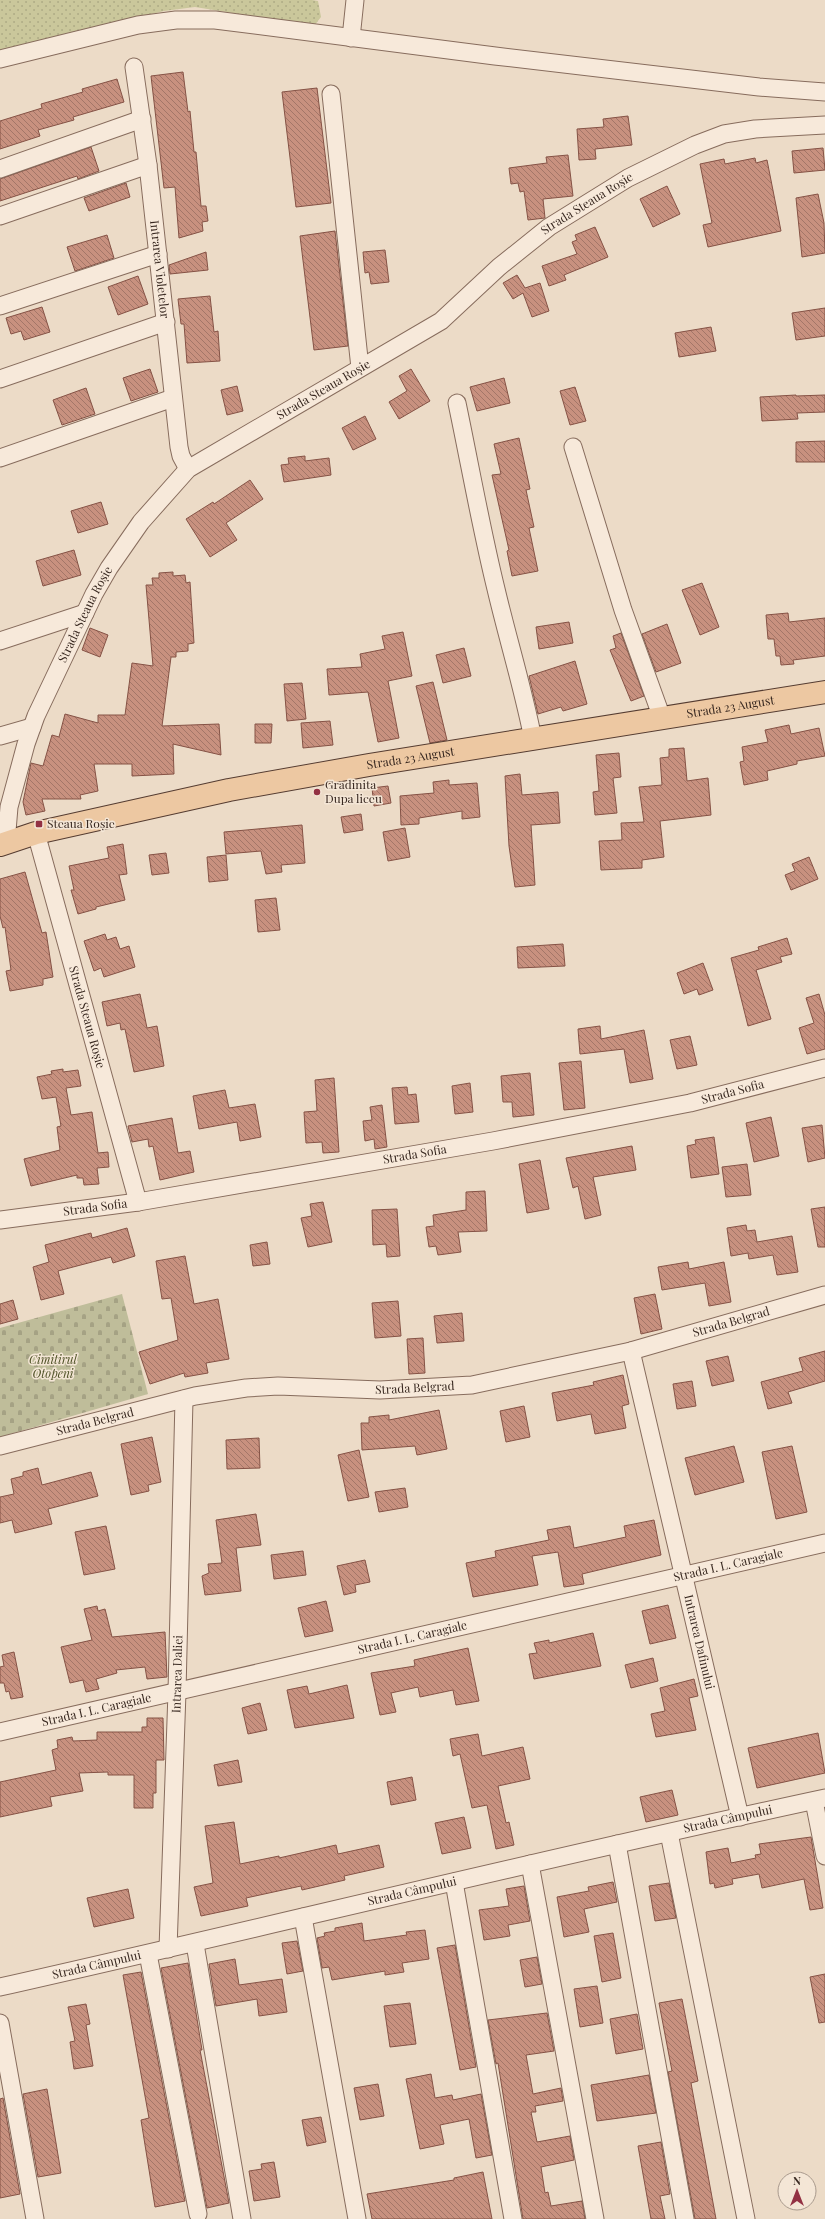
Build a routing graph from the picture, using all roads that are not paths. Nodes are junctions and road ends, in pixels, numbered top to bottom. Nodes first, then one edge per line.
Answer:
1 (354, 0) edge
2 (351, 38) junction
3 (0, 59) edge
4 (134, 67) dead end
5 (825, 92) edge
6 (331, 94) dead end
7 (142, 119) junction
8 (825, 125) edge
9 (148, 164) junction
10 (0, 169) edge
11 (0, 216) edge
12 (158, 254) junction
13 (0, 306) edge
14 (166, 322) junction
15 (360, 368) junction
16 (0, 379) edge
17 (173, 398) junction
18 (457, 403) dead end
19 (573, 447) dead end
20 (0, 458) edge
21 (188, 470) junction
22 (85, 613) junction
23 (0, 641) edge
24 (825, 692) edge
25 (662, 718) junction
26 (32, 727) junction
27 (0, 736) edge
28 (533, 739) junction
29 (36, 834) junction
30 (3, 844) edge
31 (825, 1068) edge
32 (138, 1202) junction
33 (0, 1220) edge
34 (825, 1295) edge
35 (631, 1351) junction
36 (184, 1399) junction
37 (0, 1446) edge
38 (825, 1544) edge
39 (684, 1576) junction
40 (178, 1692) junction
41 (0, 1732) edge
42 (819, 1800) edge
43 (740, 1816) junction
44 (669, 1833) junction
45 (617, 1844) junction
46 (825, 1856) edge
47 (530, 1864) junction
48 (454, 1882) junction
49 (303, 1917) junction
50 (195, 1944) junction
51 (168, 1949) junction
52 (148, 1954) junction
53 (0, 1987) edge
54 (0, 2023) edge
55 (198, 2214) dead end
56 (35, 2219) edge
57 (242, 2219) edge
58 (357, 2219) edge
59 (513, 2219) edge
60 (595, 2219) edge
61 (685, 2219) edge
62 (746, 2219) edge

1 - 2 street
2 - 3 street
2 - 5 street
4 - 7 street, Intrarea Violetelor
6 - 15 street
7 - 9 street, Intrarea Violetelor
7 - 10 street
8 - 15 street, Strada Steaua Roșie
9 - 11 street
9 - 12 street, Intrarea Violetelor
12 - 13 street
12 - 14 street, Intrarea Violetelor
14 - 16 street
14 - 17 street, Intrarea Violetelor
15 - 21 street, Strada Steaua Roșie
17 - 20 street
17 - 21 street, Intrarea Violetelor
18 - 28 street
19 - 25 street
21 - 22 street, Strada Steaua Roșie
22 - 23 street
22 - 26 street, Strada Steaua Roșie
24 - 25 main road, Strada 23 August
25 - 28 main road, Strada 23 August
26 - 27 street
26 - 30 street, Strada Steaua Roșie
28 - 29 main road, Strada 23 August
29 - 30 main road, Strada 23 August
29 - 32 street, Strada Steaua Roșie
31 - 32 street, Strada Sofia
32 - 33 street, Strada Sofia
34 - 35 street, Strada Belgrad
35 - 36 street, Strada Belgrad
35 - 39 street, Intrarea Dafinului
36 - 37 street, Strada Belgrad
36 - 40 street, Intrarea Daliei
38 - 39 street, Strada I. L. Caragiale
39 - 40 street, Strada I. L. Caragiale
39 - 43 street, Intrarea Dafinului
40 - 41 street, Strada I. L. Caragiale
40 - 51 street, Intrarea Daliei
42 - 43 street, Strada Câmpului
42 - 46 street
43 - 44 street, Strada Câmpului
44 - 45 street, Strada Câmpului
44 - 62 street
45 - 47 street, Strada Câmpului
45 - 61 street
47 - 48 street, Strada Câmpului
47 - 60 street
48 - 49 street, Strada Câmpului
48 - 59 street
49 - 50 street, Strada Câmpului
49 - 58 street
50 - 51 street, Strada Câmpului
50 - 57 street
51 - 52 street, Strada Câmpului
52 - 53 street, Strada Câmpului
52 - 55 street
54 - 56 street

